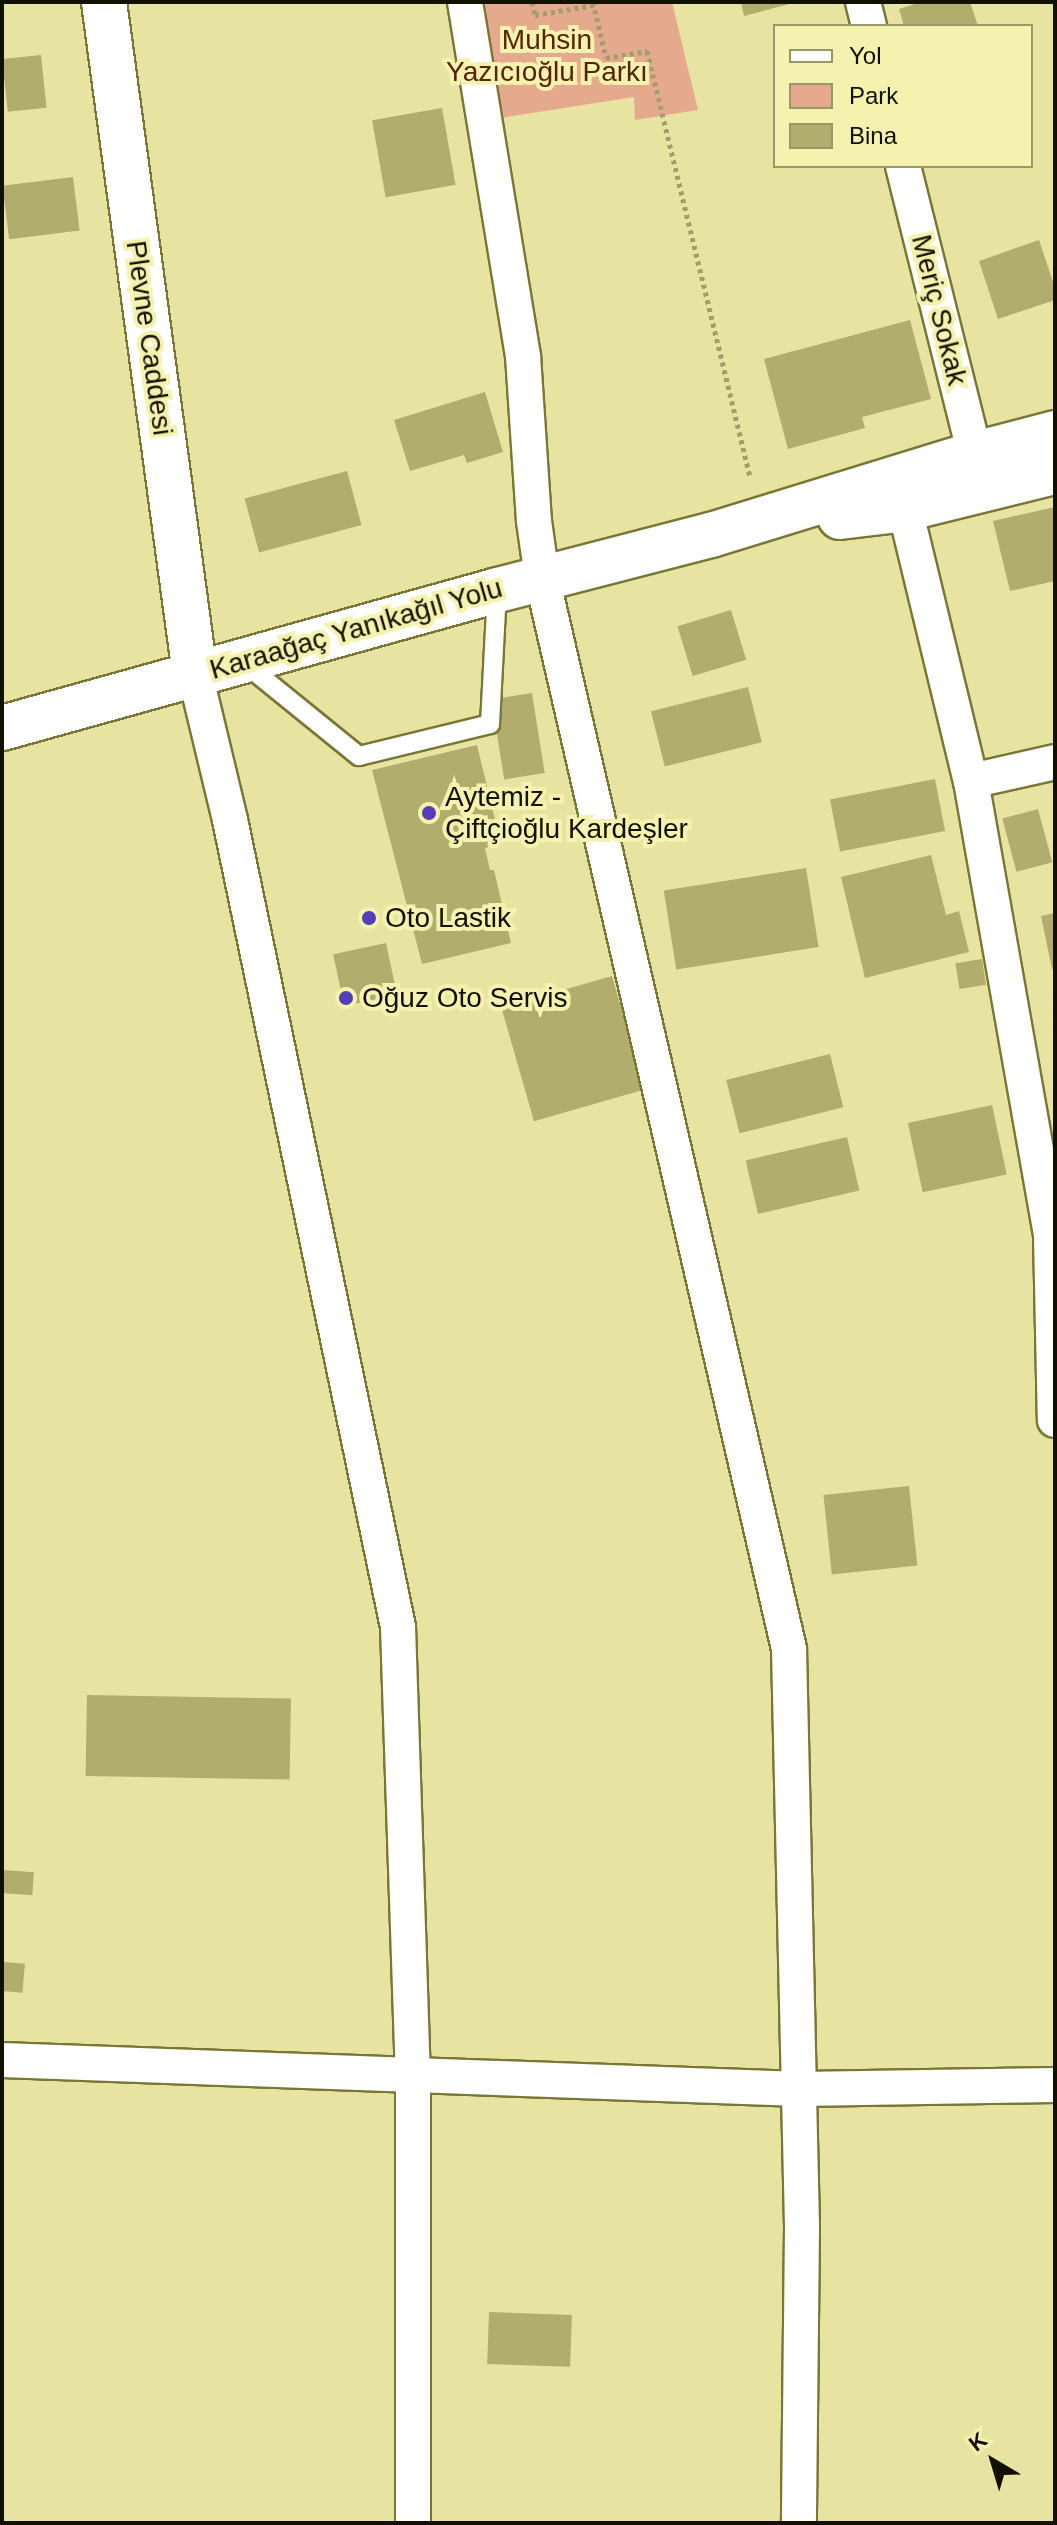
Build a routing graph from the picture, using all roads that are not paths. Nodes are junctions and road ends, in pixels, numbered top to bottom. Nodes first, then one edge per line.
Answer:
1 (104, 2) edge
2 (465, 2) edge
3 (863, 2) edge
4 (868, 24) edge
5 (904, 168) edge
6 (1055, 433) edge
7 (975, 454) junction
8 (1055, 472) edge
9 (905, 509) junction
10 (711, 535) junction
11 (542, 578) junction
12 (498, 590) junction
13 (242, 661) junction
14 (195, 674) junction
15 (2, 728) edge
16 (1055, 762) edge
17 (971, 781) junction
18 (1053, 1236) edge
19 (1055, 1420) edge
20 (2, 2060) edge
21 (413, 2077) junction
22 (1055, 2085) edge
23 (799, 2089) junction
24 (413, 2523) edge
25 (799, 2523) edge

1 - 14 main road, Plevne Caddesi
2 - 11 street
3 - 4 street
5 - 7 street, Meriç Sokak
6 - 7 main road
7 - 10 main road
8 - 9 main road
9 - 10 main road
9 - 17 street
10 - 11 main road, Karaağaç Yanıkağıl Yolu
11 - 12 main road, Karaağaç Yanıkağıl Yolu
11 - 23 street
12 - 13 main road, Karaağaç Yanıkağıl Yolu
12 - 13 lane
13 - 14 main road, Karaağaç Yanıkağıl Yolu
14 - 15 main road, Karaağaç Yanıkağıl Yolu
14 - 21 street
16 - 17 street
17 - 18 street
18 - 19 street
20 - 21 street
21 - 23 street
21 - 24 street
22 - 23 street
23 - 25 street

